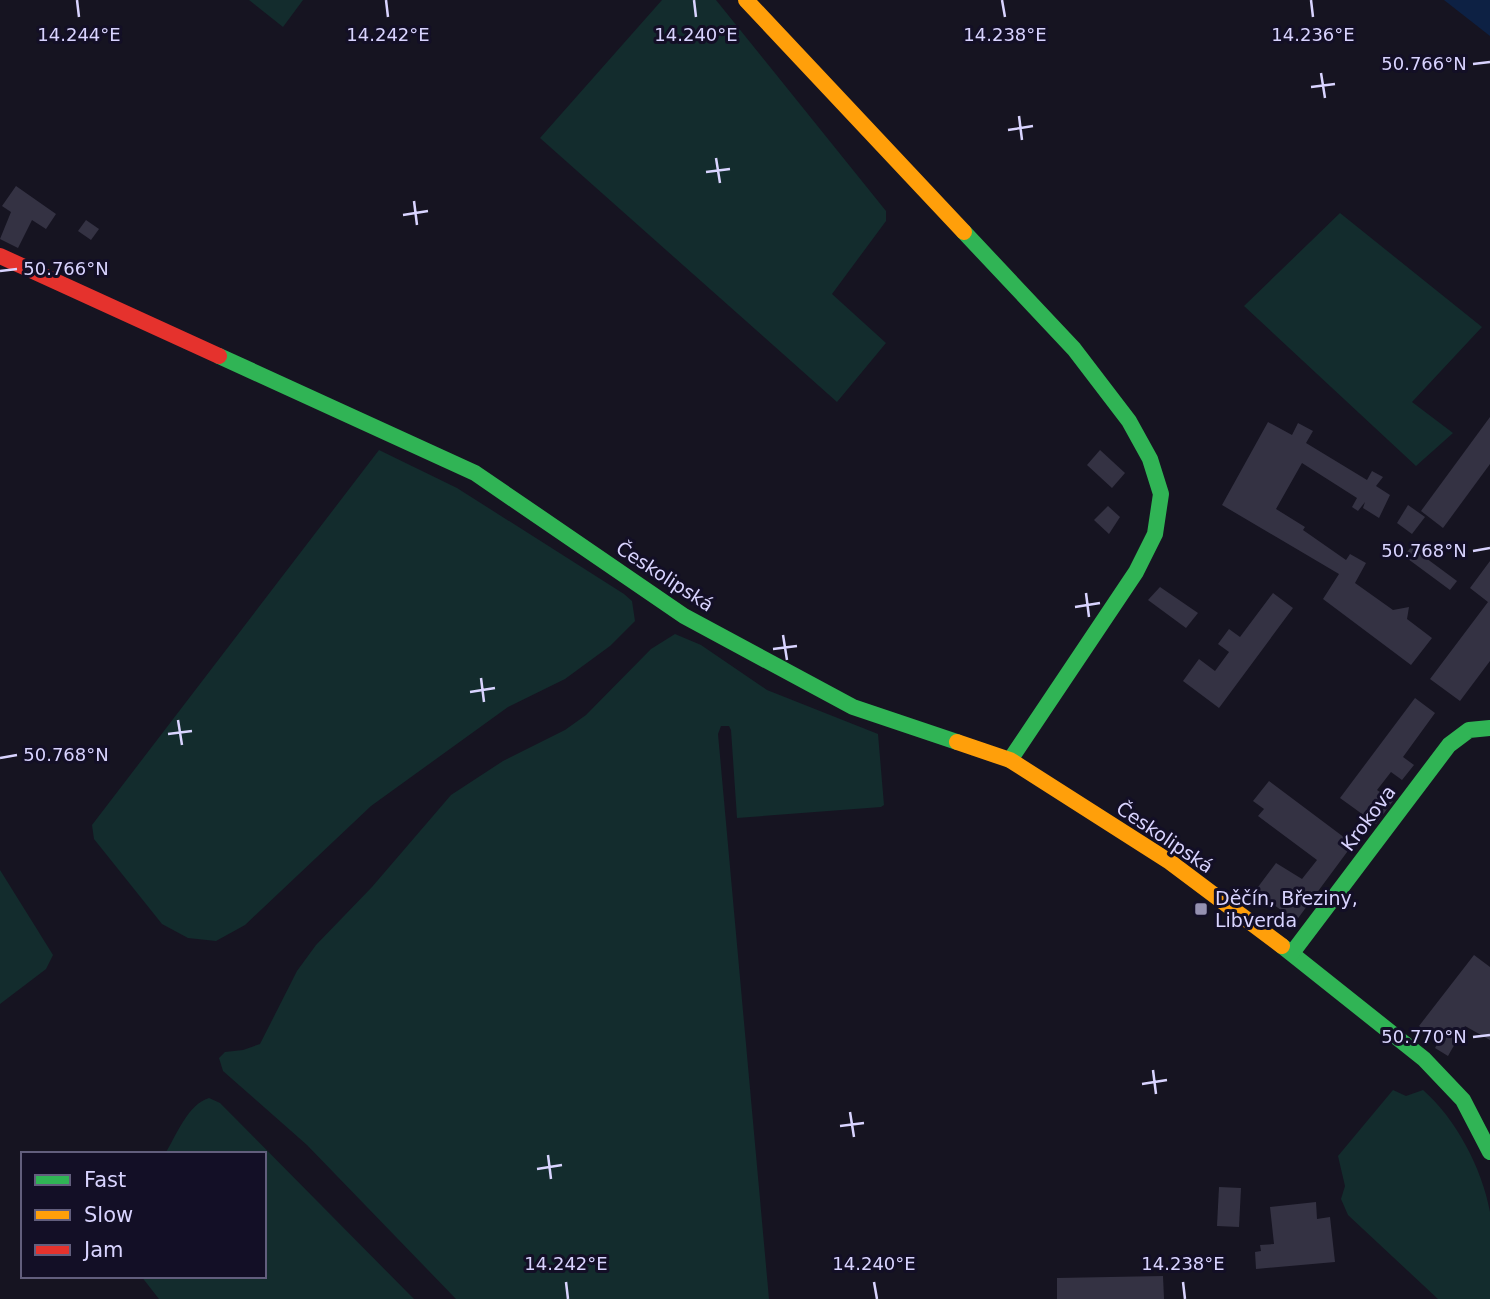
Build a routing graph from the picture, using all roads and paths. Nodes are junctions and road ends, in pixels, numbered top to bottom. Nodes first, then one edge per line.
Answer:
1 (746, 0) edge
2 (0, 256) edge
3 (1490, 728) edge
4 (1010, 760) junction
5 (1292, 953) junction
6 (1490, 1152) edge

1 - 4 main road
2 - 4 main road, Českolipská
3 - 5 main road, Krokova
4 - 5 main road, Českolipská
5 - 6 main road, Českolipská

